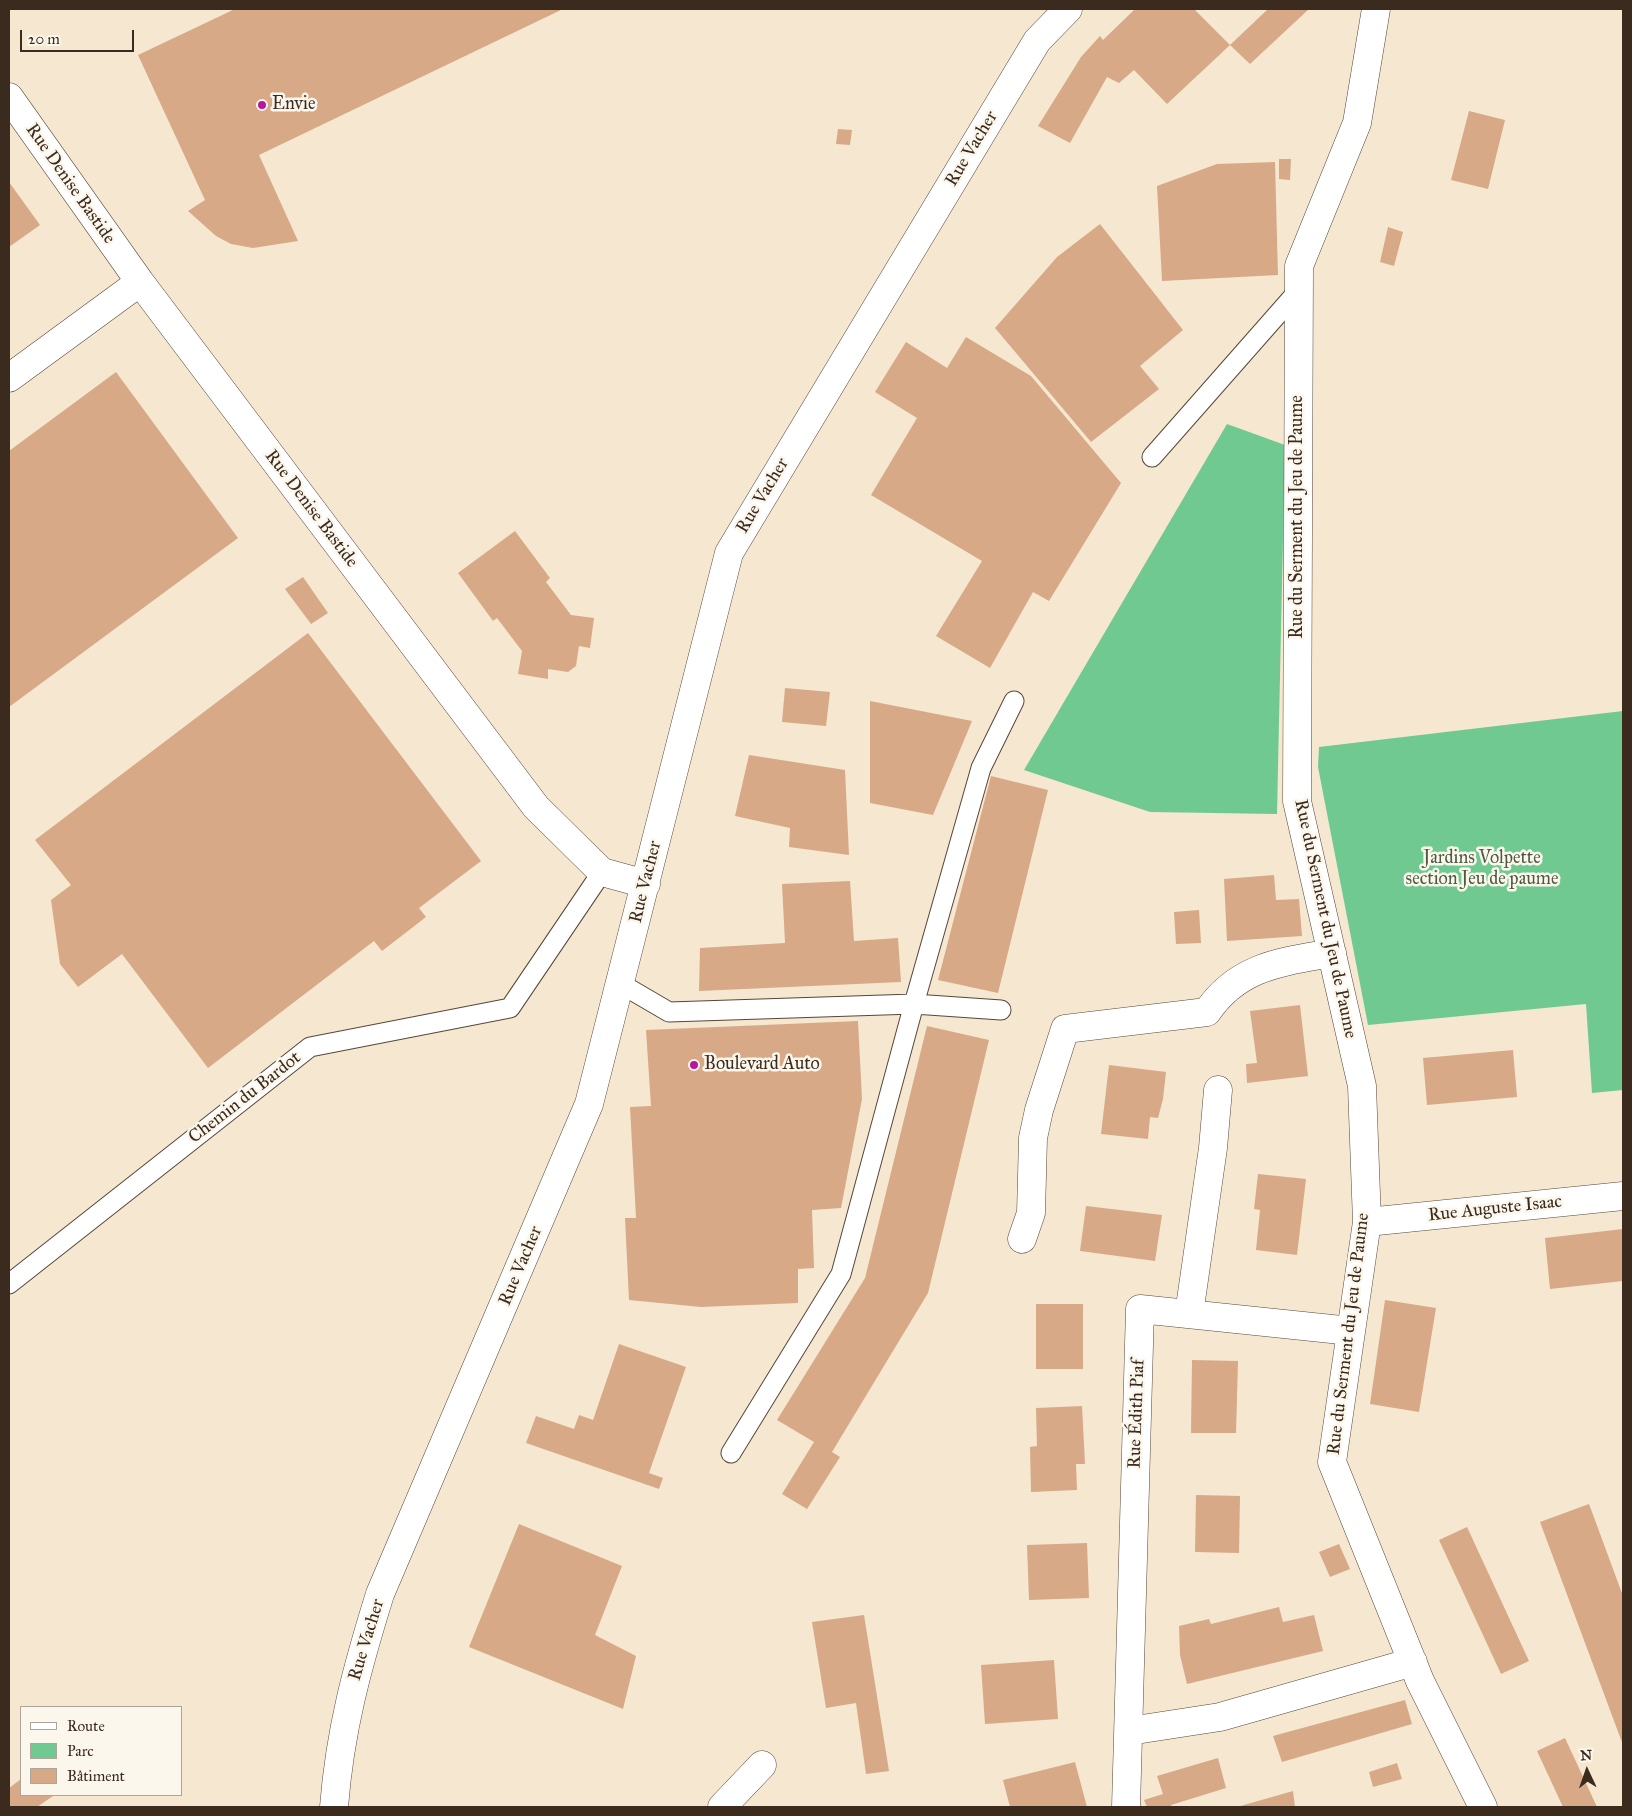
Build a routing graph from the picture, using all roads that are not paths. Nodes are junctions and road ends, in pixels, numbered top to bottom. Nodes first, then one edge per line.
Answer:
1 (1068, 9) edge
2 (1376, 9) edge
3 (11, 105) edge
4 (140, 282) junction
5 (1299, 290) junction
6 (9, 378) edge
7 (1152, 456) dead end
8 (1014, 701) dead end
9 (602, 872) junction
10 (646, 884) junction
11 (1332, 953) junction
12 (620, 984) junction
13 (914, 1004) junction
14 (1001, 1010) dead end
15 (1218, 1090) dead end
16 (1623, 1196) edge
17 (1367, 1222) junction
18 (1022, 1238) dead end
19 (9, 1284) edge
20 (1189, 1314) junction
21 (1351, 1331) junction
22 (731, 1454) dead end
23 (1412, 1662) junction
24 (1129, 1731) junction
25 (762, 1765) dead end
26 (334, 1807) edge
27 (722, 1807) edge
28 (1126, 1807) edge
29 (1483, 1807) edge

1 - 10 street, Rue Vacher
2 - 5 street, Rue du Serment du Jeu de Paume
3 - 4 street, Rue Denise Bastide
4 - 6 street
4 - 9 street, Rue Denise Bastide
5 - 7 lane
5 - 11 street, Rue du Serment du Jeu de Paume
8 - 13 lane
9 - 10 street, Rue Denise Bastide
9 - 19 lane, Chemin du Bardot
10 - 12 street, Rue Vacher
11 - 17 street, Rue du Serment du Jeu de Paume
11 - 18 street
12 - 13 lane
12 - 26 street, Rue Vacher
13 - 14 lane
13 - 22 lane
15 - 20 street
16 - 17 street, Rue Auguste Isaac
17 - 21 street, Rue du Serment du Jeu de Paume
20 - 21 street, Rue Édith Piaf
20 - 24 street, Rue Édith Piaf
21 - 23 street, Rue du Serment du Jeu de Paume
23 - 24 street
23 - 29 street, Rue du Serment du Jeu de Paume
24 - 28 street, Rue Édith Piaf
25 - 27 street

